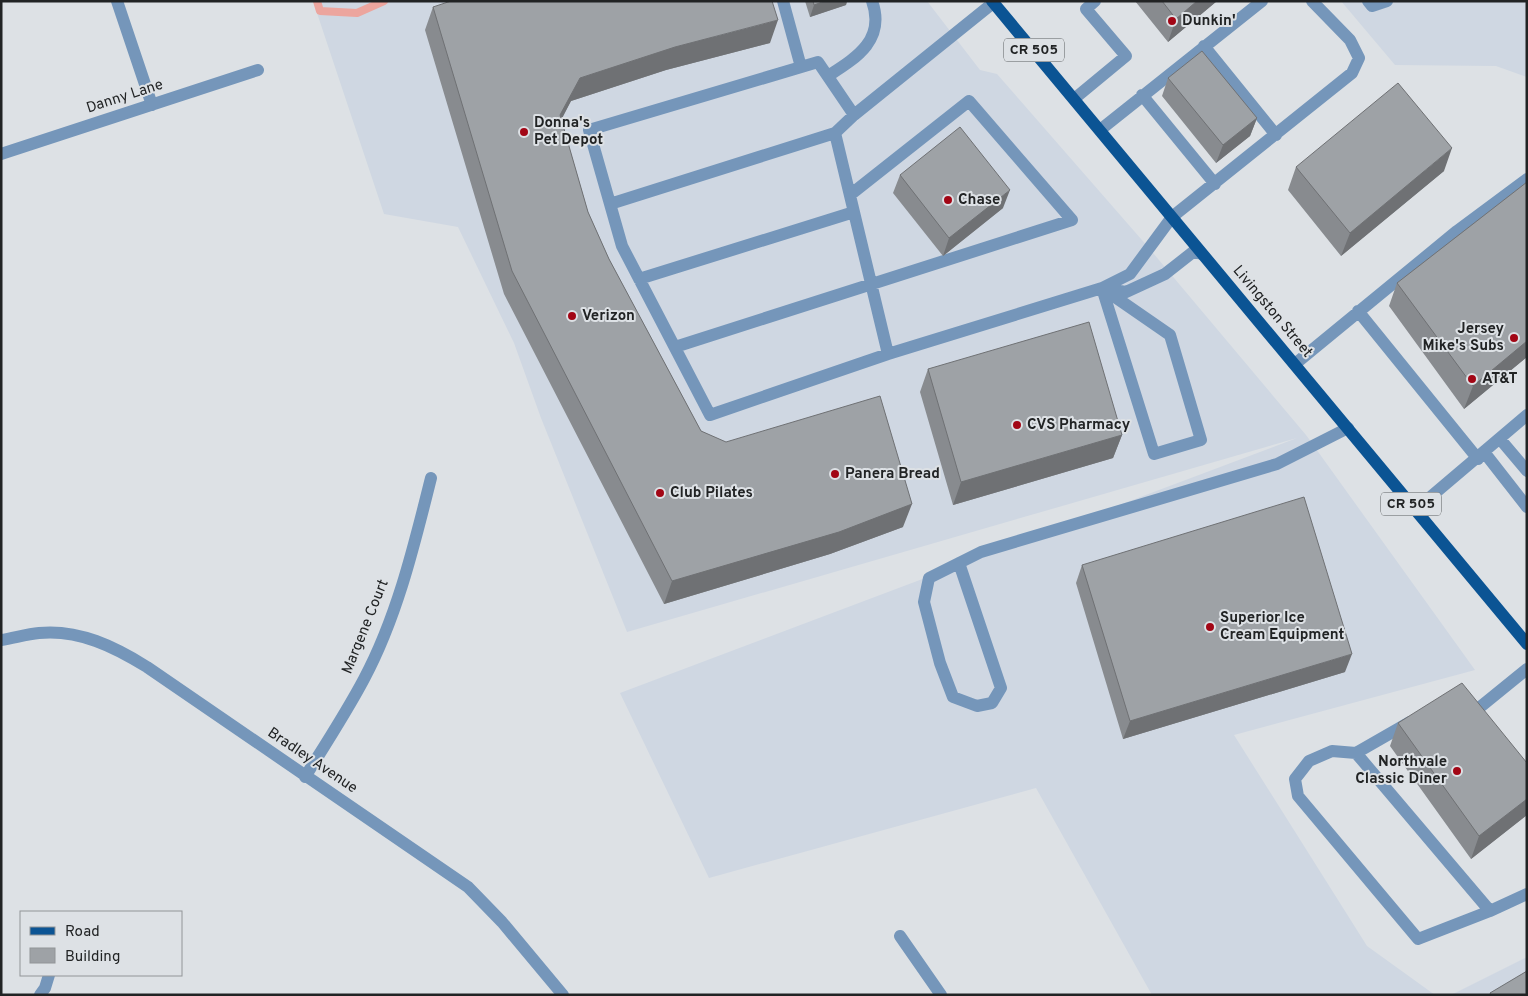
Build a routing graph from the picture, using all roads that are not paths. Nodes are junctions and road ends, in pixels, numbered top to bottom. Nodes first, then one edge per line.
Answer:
1 (117, 1) edge
2 (783, 1) edge
3 (872, 1) edge
4 (1262, 1) edge
5 (1312, 1) edge
6 (1368, 1) edge
7 (1388, 1) edge
8 (993, 2) edge
9 (1090, 5) edge
10 (1204, 46) junction
11 (800, 67) junction
12 (258, 70) dead end
13 (828, 76) junction
14 (1142, 95) junction
15 (1074, 99) junction
16 (152, 105) junction
17 (854, 115) junction
18 (1100, 130) junction
19 (835, 133) junction
20 (1276, 135) junction
21 (1, 154) edge
22 (1527, 179) edge
23 (1215, 184) junction
24 (850, 196) junction
25 (610, 204) junction
26 (854, 212) junction
27 (1172, 217) junction
28 (1202, 254) junction
29 (639, 279) junction
30 (872, 285) junction
31 (1102, 288) junction
32 (1358, 312) junction
33 (675, 347) junction
34 (888, 354) junction
35 (1295, 364) junction
36 (1527, 415) edge
37 (1348, 428) junction
38 (1500, 439) junction
39 (1481, 456) junction
40 (1527, 471) edge
41 (431, 478) dead end
42 (1527, 506) edge
43 (1415, 510) junction
44 (959, 563) junction
45 (1, 640) edge
46 (1527, 644) edge
47 (1527, 669) edge
48 (1462, 705) edge
49 (1419, 717) edge
50 (1356, 752) junction
51 (306, 777) junction
52 (1527, 894) edge
53 (1490, 911) junction
54 (900, 936) dead end
55 (49, 976) edge
56 (40, 995) edge
57 (563, 995) edge
58 (942, 995) edge

1 - 16 street
2 - 11 street
3 - 13 street
4 - 10 street
5 - 20 street
6 - 7 street
8 - 15 main road, Livingston Street / CR 505
8 - 17 street
9 - 15 street
10 - 14 street
10 - 20 street
11 - 13 street
11 - 25 street
12 - 16 street, Danny Lane
13 - 17 street
14 - 18 street
14 - 23 street
15 - 18 main road, Livingston Street / CR 505
16 - 21 street, Danny Lane
17 - 19 street
18 - 27 main road, Livingston Street / CR 505
19 - 24 street
19 - 25 street
20 - 23 street
22 - 32 street
23 - 27 street
24 - 26 street
24 - 30 street
25 - 29 street
26 - 29 street
26 - 30 street
27 - 28 main road, Livingston Street / CR 505
27 - 31 street
28 - 31 street
28 - 35 main road, Livingston Street / CR 505
29 - 33 street
30 - 33 street
30 - 34 street
31 - 31 street
31 - 34 street
32 - 35 street
32 - 39 street
33 - 34 street
35 - 37 main road, Livingston Street / CR 505
36 - 38 street
37 - 43 main road, Livingston Street / CR 505
37 - 44 street
38 - 39 street
38 - 40 street
39 - 42 street
39 - 43 street
41 - 51 street, Margene Court
43 - 46 main road, Livingston Street / CR 505
44 - 44 street
45 - 51 street, Bradley Avenue
47 - 48 street
49 - 50 street
50 - 53 street
50 - 53 street
51 - 57 street, Bradley Avenue
52 - 53 street
54 - 58 street
55 - 56 street

